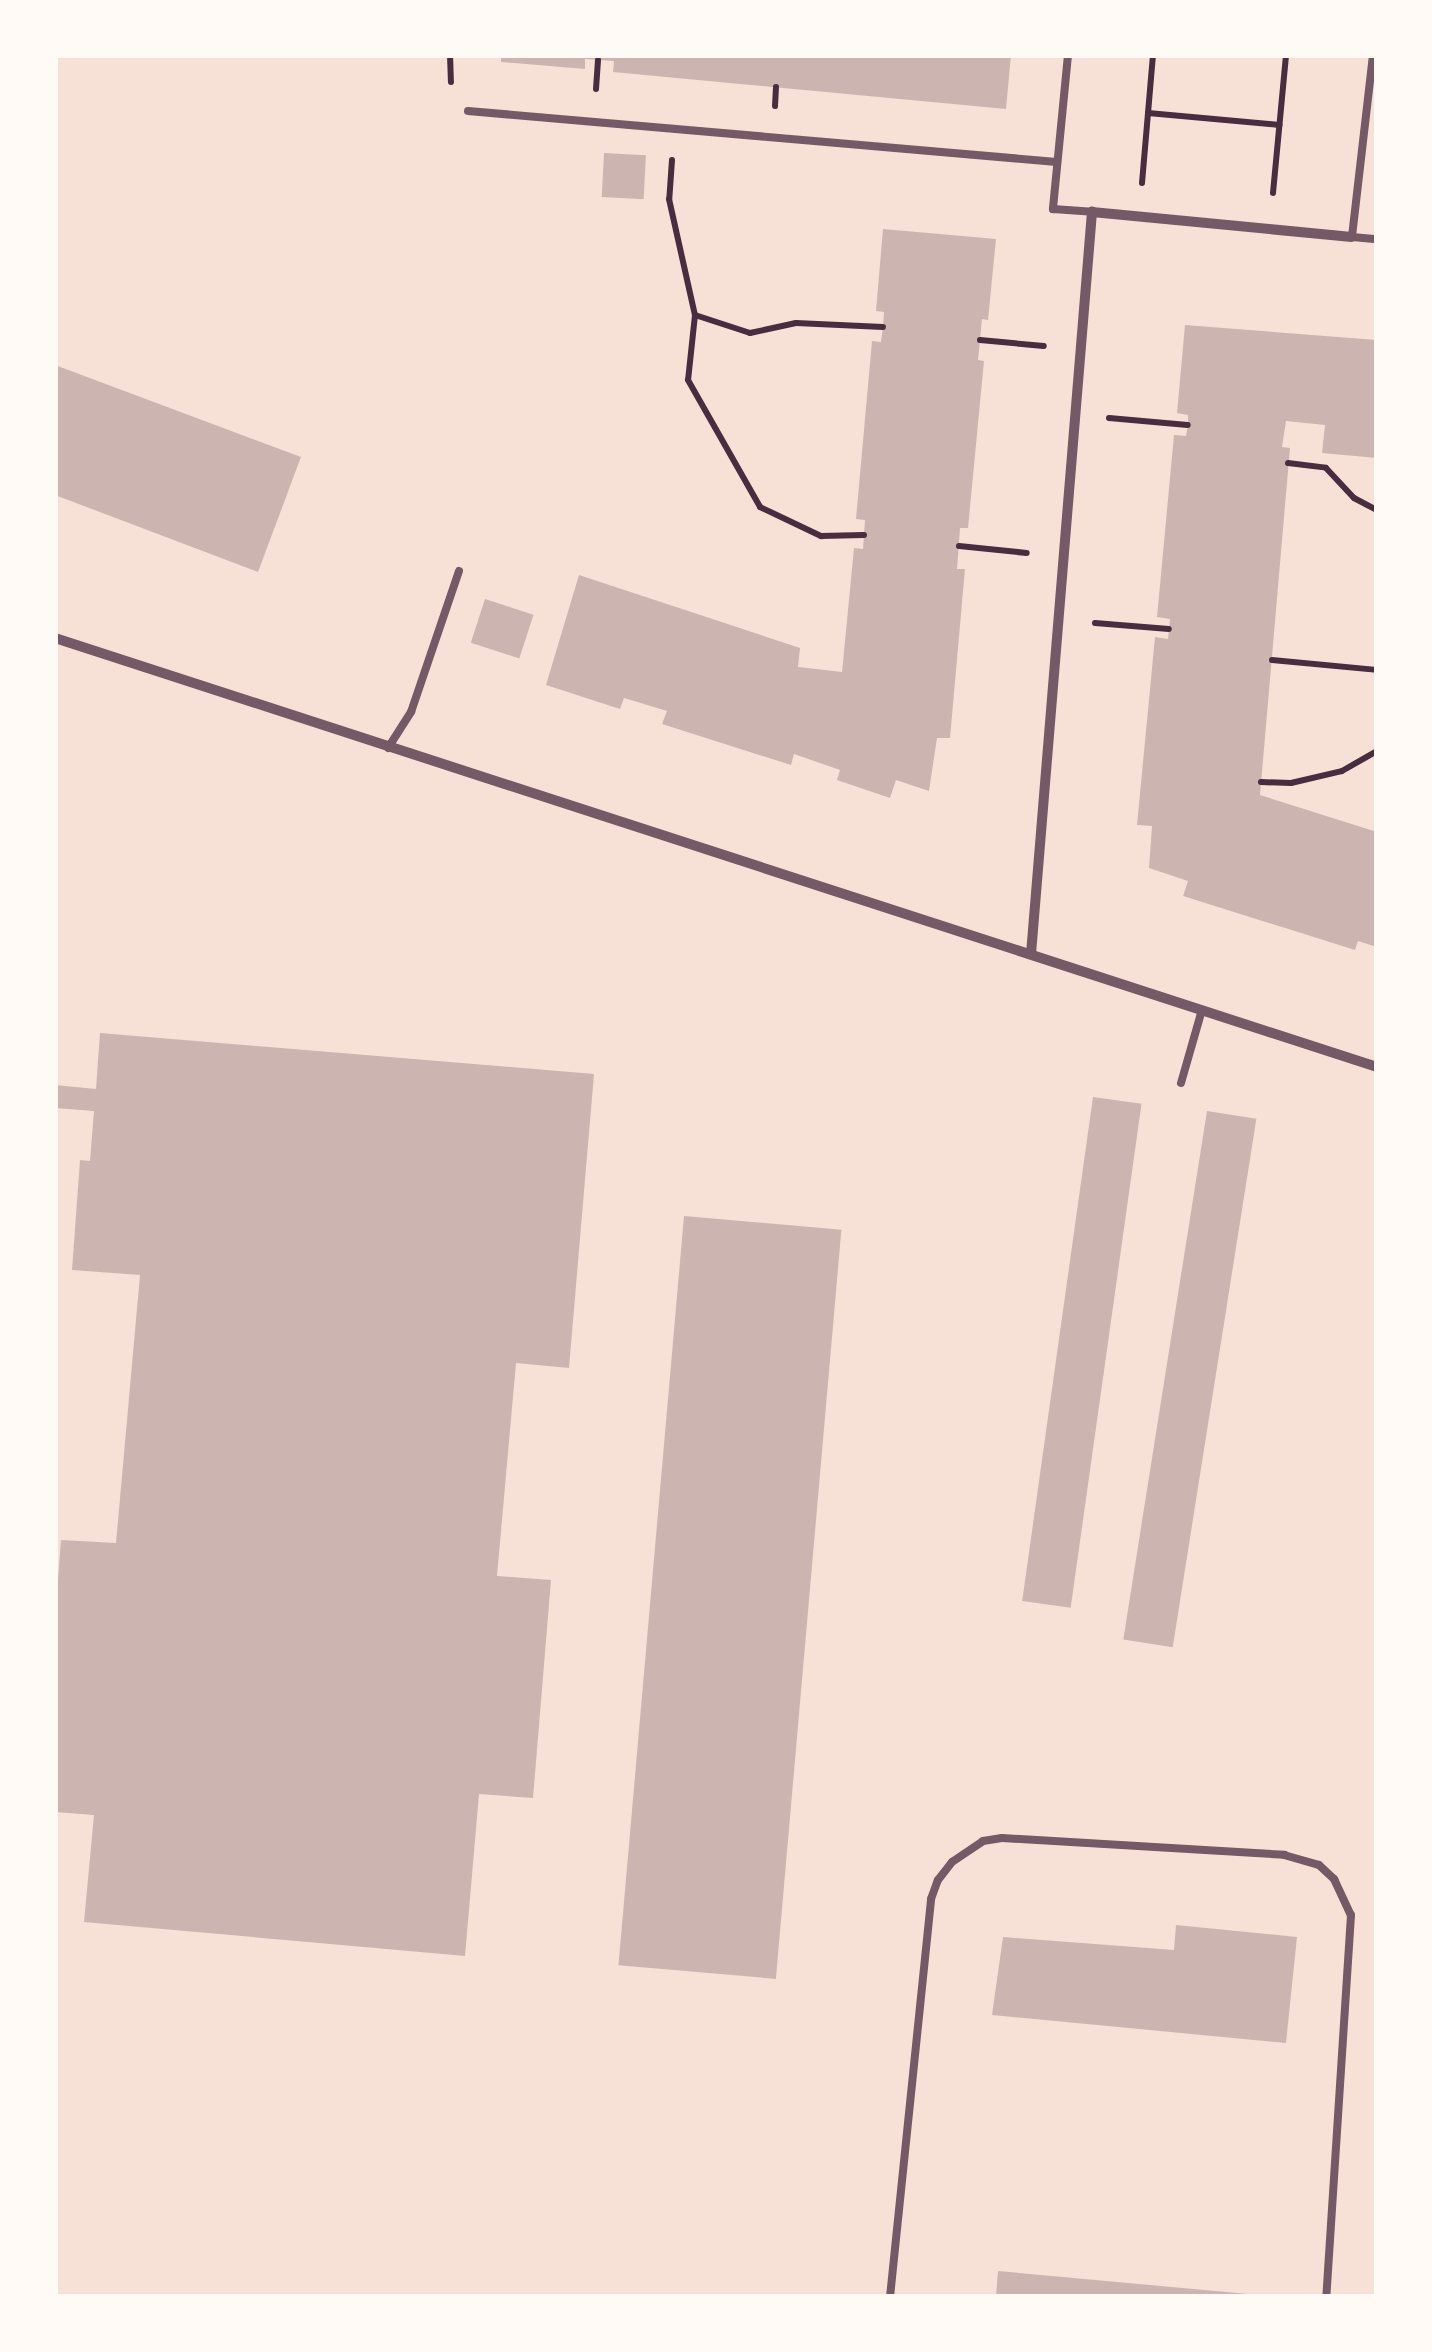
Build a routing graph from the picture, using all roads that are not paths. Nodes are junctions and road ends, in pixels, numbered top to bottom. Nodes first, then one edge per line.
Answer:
1 (1068, 55) edge
2 (1373, 55) edge
3 (468, 111) dead end
4 (1057, 162) junction
5 (1092, 212) junction
6 (1352, 237) junction
7 (1377, 239) edge
8 (459, 571) dead end
9 (55, 638) edge
10 (388, 748) junction
11 (1032, 954) junction
12 (1202, 1010) junction
13 (1377, 1066) edge
14 (1181, 1083) dead end
15 (890, 2297) edge
16 (1326, 2297) edge

1 - 4 lane
2 - 6 lane
3 - 4 lane
4 - 5 lane
5 - 6 street
5 - 11 street
6 - 7 lane
8 - 10 lane
9 - 10 street
10 - 11 street
11 - 12 street
12 - 13 street
12 - 14 lane
15 - 16 lane

